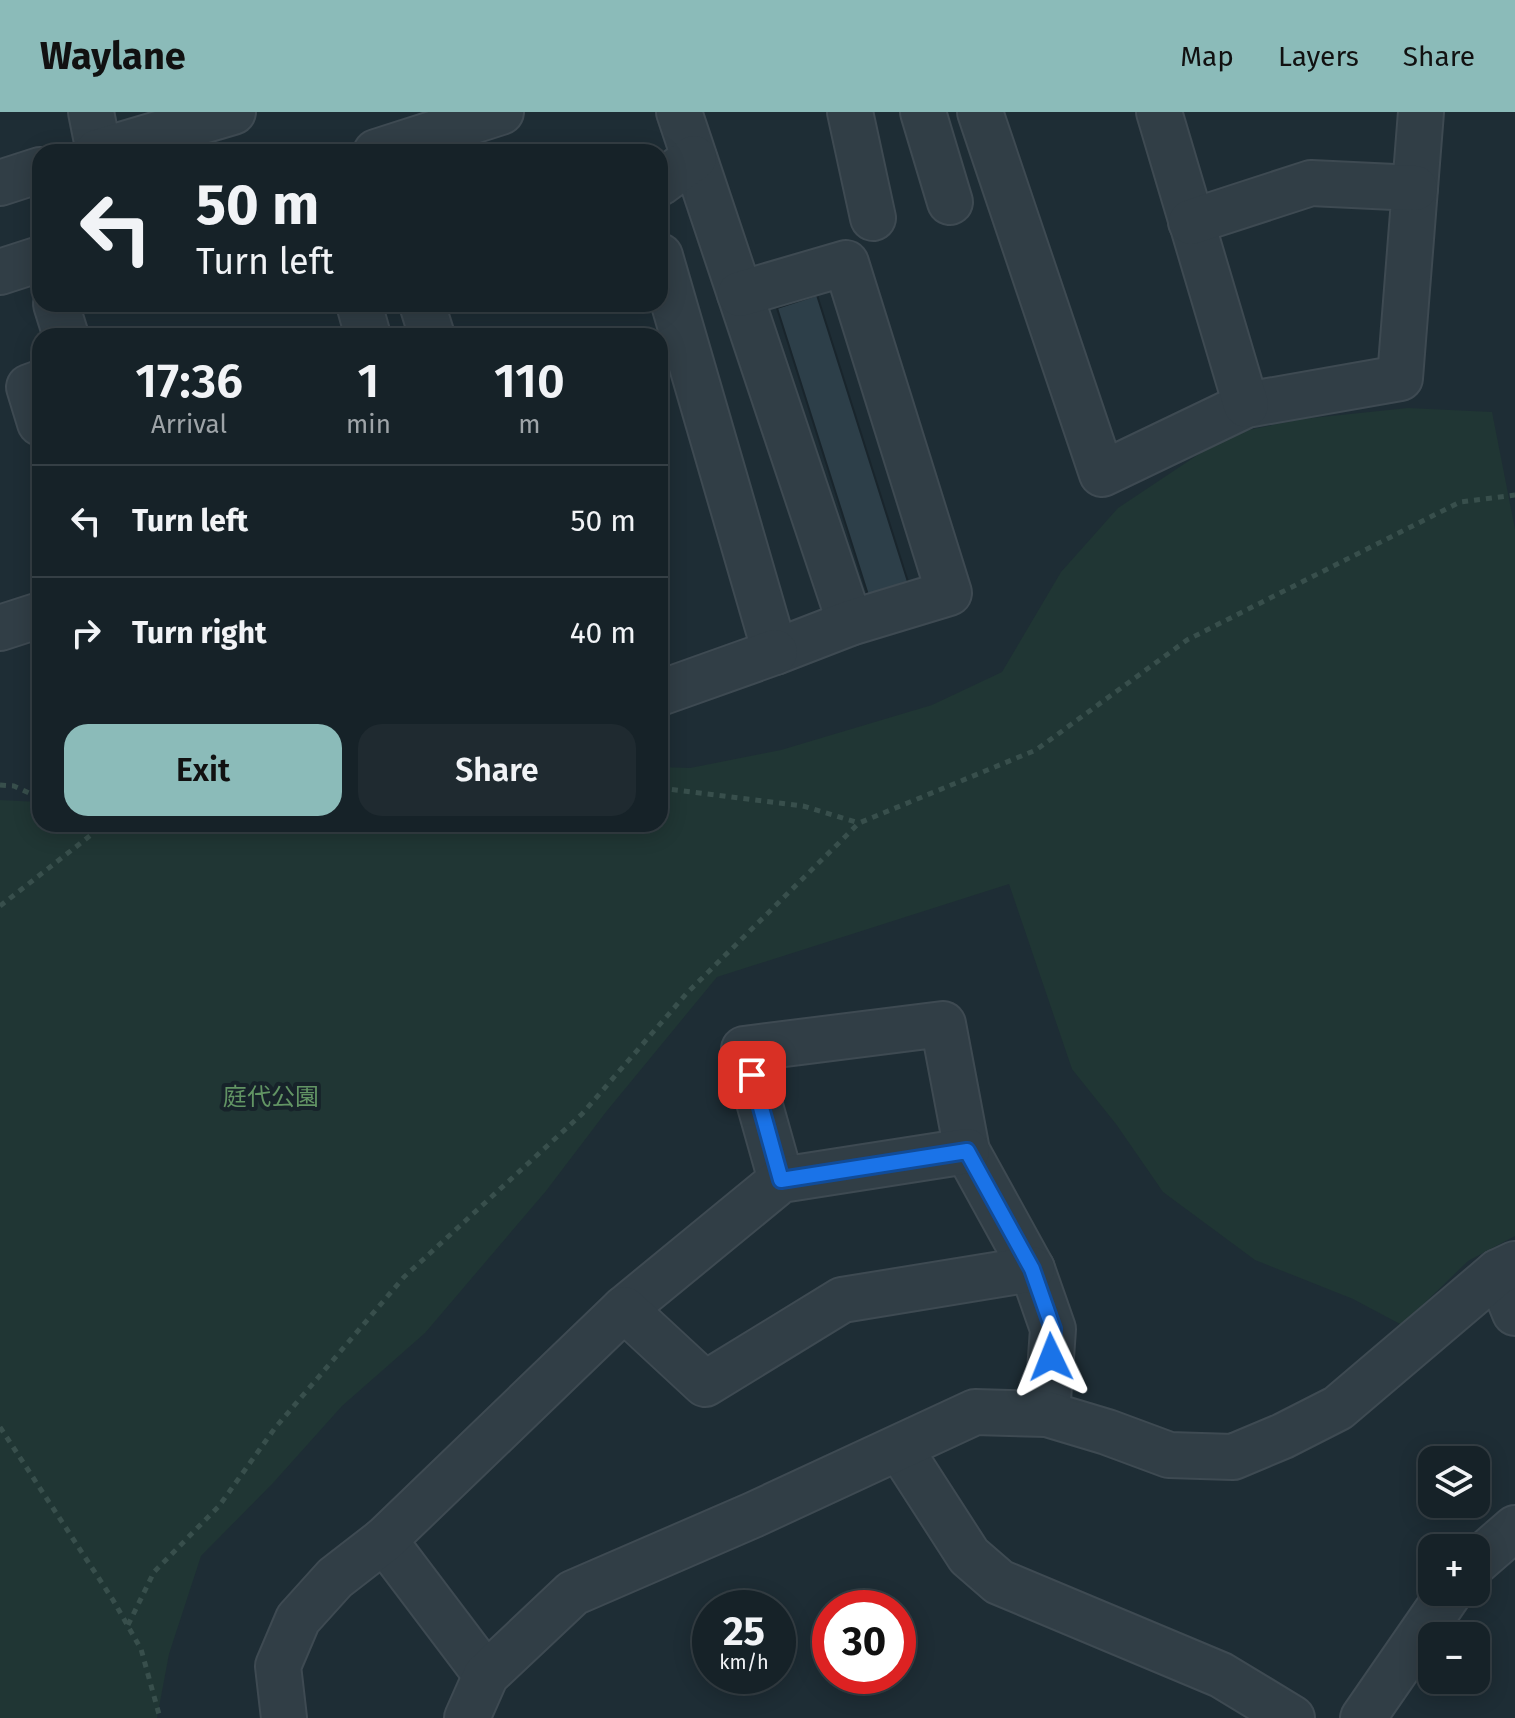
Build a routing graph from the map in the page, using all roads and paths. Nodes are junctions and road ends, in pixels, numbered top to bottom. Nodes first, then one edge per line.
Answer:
1 (91, 112) edge
2 (233, 112) edge
3 (501, 112) edge
4 (679, 112) edge
5 (850, 112) edge
6 (923, 112) edge
7 (980, 112) edge
8 (1159, 112) edge
9 (1421, 112) edge
10 (97, 144) edge
11 (125, 144) edge
12 (401, 144) edge
13 (677, 170) edge
14 (32, 173) edge
15 (0, 183) edge
16 (1415, 188) junction
17 (950, 202) dead end
18 (873, 218) dead end
19 (1191, 222) junction
20 (32, 262) edge
21 (0, 272) edge
22 (668, 284) edge
23 (740, 294) junction
24 (1246, 405) junction
25 (1515, 495) edge
26 (32, 618) edge
27 (850, 623) junction
28 (0, 628) edge
29 (775, 652) junction
30 (668, 690) edge
31 (0, 785) edge
32 (668, 789) edge
33 (32, 794) edge
34 (859, 823) junction
35 (95, 832) edge
36 (0, 906) edge
37 (967, 1151) junction
38 (781, 1180) junction
39 (1506, 1268) edge
40 (1032, 1269) junction
41 (624, 1309) junction
42 (1515, 1313) edge
43 (1047, 1414) junction
44 (0, 1427) edge
45 (900, 1449) junction
46 (1515, 1528) edge
47 (384, 1540) junction
48 (1490, 1550) edge
49 (1440, 1606) edge
50 (128, 1625) junction
51 (486, 1675) junction
52 (160, 1718) edge
53 (284, 1718) edge
54 (467, 1718) edge
55 (1292, 1718) edge
56 (1363, 1718) edge

1 - 10 street
2 - 11 street
3 - 12 street
4 - 13 street
5 - 18 street
6 - 17 street
7 - 24 street
8 - 19 street
9 - 16 street
13 - 23 street
14 - 15 street
16 - 19 street
16 - 24 street
19 - 24 street
20 - 21 street
22 - 29 street
23 - 27 street
23 - 27 street
25 - 34 path
26 - 28 street
27 - 29 street
29 - 30 street
31 - 33 path
32 - 34 path
34 - 50 path
35 - 36 path
37 - 38 street
37 - 38 street
37 - 40 street
38 - 41 street
39 - 42 street
39 - 43 street
40 - 41 street
40 - 43 street
41 - 47 street
43 - 45 street
44 - 50 path
45 - 51 street
45 - 55 street
46 - 48 street
47 - 51 street
47 - 53 street
49 - 56 street
50 - 52 path
51 - 54 street

